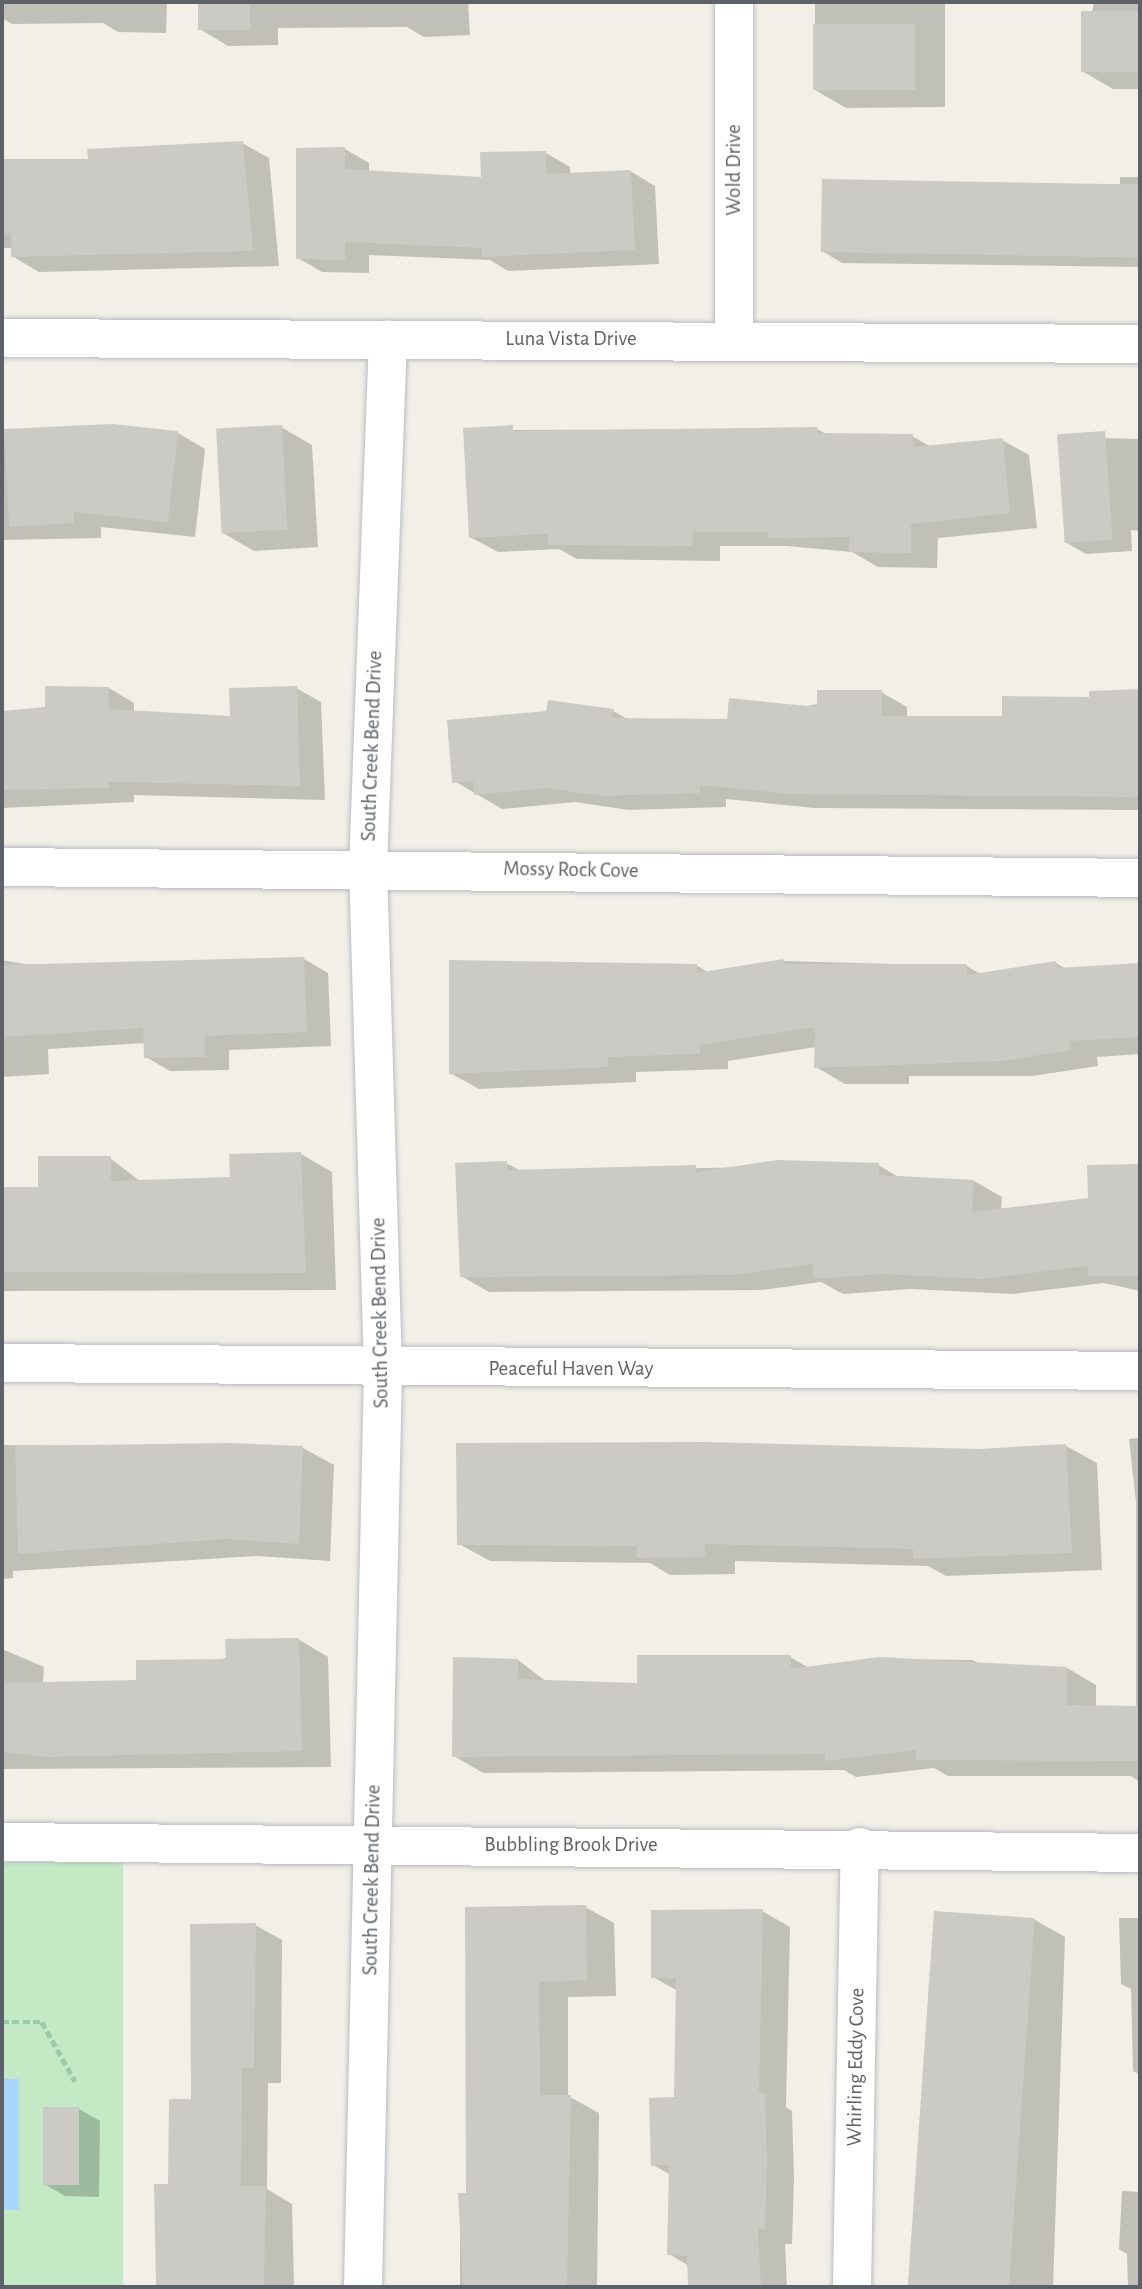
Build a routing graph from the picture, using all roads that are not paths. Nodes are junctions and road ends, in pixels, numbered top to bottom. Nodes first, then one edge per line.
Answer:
1 (734, 2) edge
2 (2, 338) edge
3 (388, 339) junction
4 (734, 339) junction
5 (1140, 344) edge
6 (2, 867) edge
7 (368, 867) junction
8 (1140, 878) edge
9 (2, 1363) edge
10 (383, 1369) junction
11 (1140, 1371) edge
12 (2, 1842) edge
13 (373, 1844) junction
14 (860, 1847) junction
15 (1140, 1853) edge
16 (363, 2287) edge
17 (852, 2287) edge

1 - 4 street, Wold Drive
2 - 3 street, Luna Vista Drive
3 - 4 street, Luna Vista Drive
3 - 7 street, South Creek Bend Drive
4 - 5 street, Luna Vista Drive
6 - 7 street, Mossy Rock Cove
7 - 8 street, Mossy Rock Cove
7 - 10 street, South Creek Bend Drive
9 - 10 street, Peaceful Haven Way
10 - 11 street, Peaceful Haven Way
10 - 13 street, South Creek Bend Drive
12 - 13 street, Bubbling Brook Drive
13 - 14 street, Bubbling Brook Drive
13 - 16 street, South Creek Bend Drive
14 - 15 street, Bubbling Brook Drive
14 - 17 street, Whirling Eddy Cove

